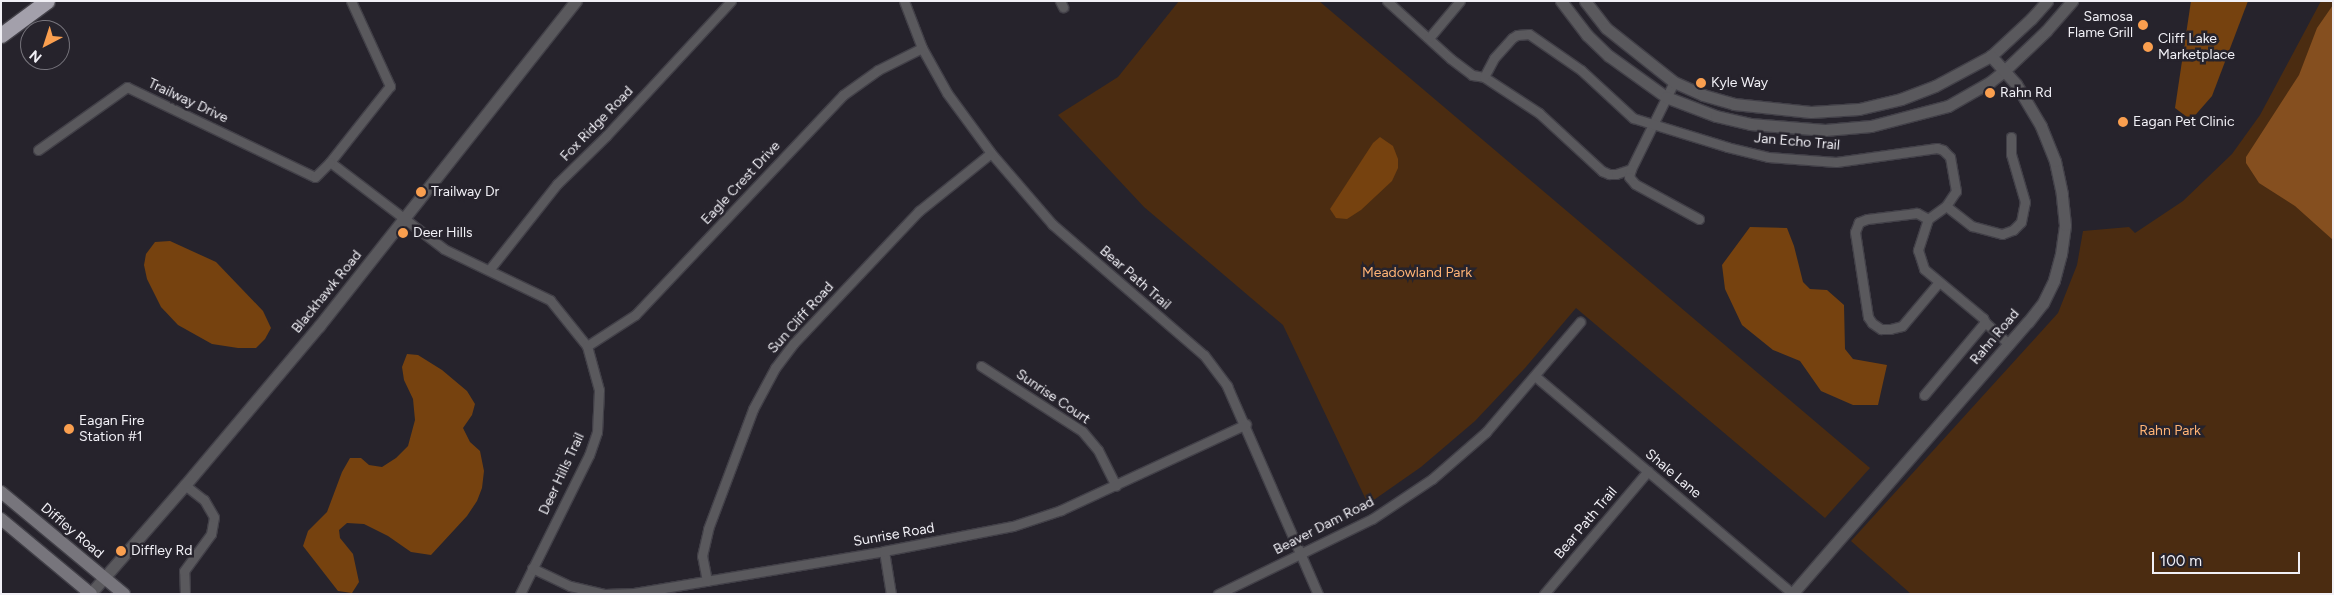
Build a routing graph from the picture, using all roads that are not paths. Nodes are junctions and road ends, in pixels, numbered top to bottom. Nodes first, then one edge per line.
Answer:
1 (47, 1) edge
2 (351, 1) edge
3 (576, 1) edge
4 (731, 1) edge
5 (904, 1) edge
6 (1387, 1) edge
7 (1460, 1) edge
8 (1561, 1) edge
9 (1585, 1) edge
10 (2047, 1) edge
11 (2072, 1) edge
12 (1, 35) edge
13 (1429, 38) junction
14 (922, 48) junction
15 (1991, 56) junction
16 (2004, 71) junction
17 (1484, 77) junction
18 (1674, 82) junction
19 (1666, 97) junction
20 (1652, 122) junction
21 (2011, 136) dead end
22 (38, 150) dead end
23 (991, 153) junction
24 (330, 162) junction
25 (1631, 169) junction
26 (1946, 206) junction
27 (405, 219) junction
28 (1699, 219) dead end
29 (1928, 219) junction
30 (489, 270) junction
31 (1939, 282) junction
32 (1580, 322) dead end
33 (1985, 322) junction
34 (2010, 344) junction
35 (587, 346) junction
36 (981, 366) dead end
37 (1535, 376) junction
38 (1924, 396) dead end
39 (1246, 424) junction
40 (1648, 471) junction
41 (185, 485) junction
42 (1116, 486) junction
43 (1, 492) edge
44 (1, 519) edge
45 (884, 551) junction
46 (1301, 554) junction
47 (532, 568) junction
48 (104, 577) junction
49 (706, 580) junction
50 (90, 594) edge
51 (124, 594) edge
52 (185, 594) edge
53 (520, 594) edge
54 (891, 594) edge
55 (1218, 594) edge
56 (1318, 594) edge
57 (1544, 594) edge
58 (1793, 594) edge

1 - 12 highway
2 - 24 street, Trailway Drive
3 - 27 street, Blackhawk Road
4 - 30 street, Fox Ridge Road
5 - 14 street, Bear Path Trail
6 - 13 street
7 - 13 street
8 - 19 street
9 - 18 street
10 - 15 street
11 - 16 street
13 - 17 street
14 - 23 street, Bear Path Trail
14 - 35 street, Eagle Crest Drive
15 - 16 street, Rahn Road
15 - 18 street
16 - 19 street
16 - 34 street, Rahn Road
17 - 20 street, Jan Echo Trail
17 - 25 street
18 - 19 street
19 - 20 street
20 - 25 street
20 - 26 street, Jan Echo Trail
21 - 26 street
22 - 24 street, Trailway Drive
23 - 39 street, Bear Path Trail
23 - 49 street, Sun Cliff Road
24 - 27 street
25 - 28 street
26 - 29 street
27 - 30 street, Deer Hills Trail
27 - 41 street, Blackhawk Road
29 - 31 street
29 - 31 street
30 - 35 street, Deer Hills Trail
31 - 33 street
32 - 37 street, Beaver Dam Road
33 - 34 street
33 - 38 street
34 - 58 street, Rahn Road
35 - 47 street, Deer Hills Trail
36 - 42 street, Sunrise Court
37 - 40 street, Shale Lane
37 - 46 street, Beaver Dam Road
39 - 42 street, Sunrise Road
39 - 46 street, Bear Path Trail
40 - 57 street, Bear Path Trail
40 - 58 street, Shale Lane
41 - 48 street, Blackhawk Road
41 - 52 street
42 - 45 street, Sunrise Road
43 - 48 main road, Diffley Road
44 - 50 main road
45 - 49 street, Sunrise Road
45 - 54 street
46 - 55 street, Beaver Dam Road
46 - 56 street, Bear Path Trail
47 - 49 street, Sunrise Road
47 - 53 street, Deer Hills Trail
48 - 50 street, Blackhawk Road
48 - 51 main road, Diffley Road

